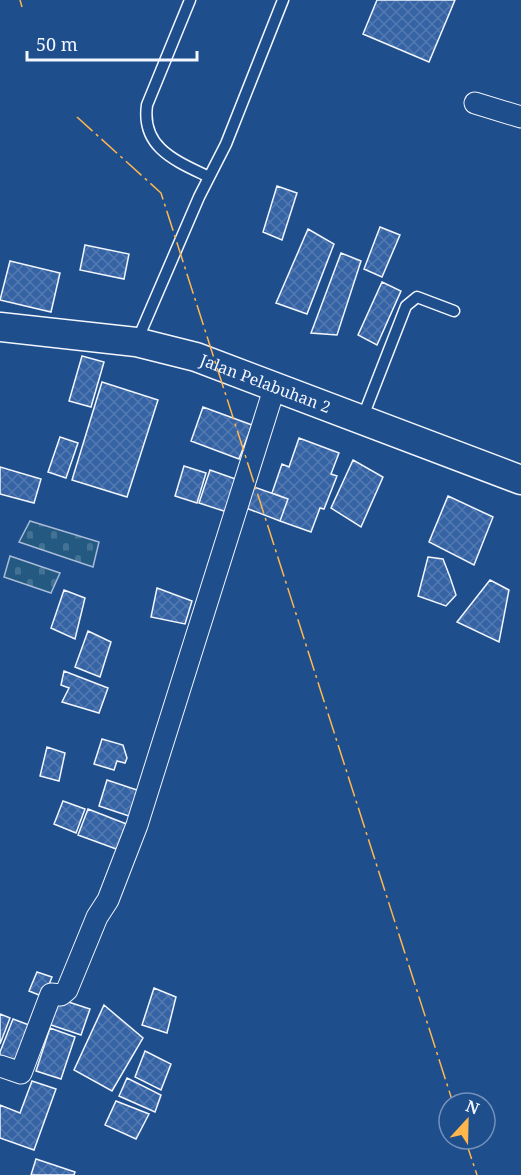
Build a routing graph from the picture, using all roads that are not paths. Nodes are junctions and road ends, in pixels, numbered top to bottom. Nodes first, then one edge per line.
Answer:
1 (190, 0) edge
2 (283, 0) edge
3 (475, 103) dead end
4 (521, 117) edge
5 (209, 177) junction
6 (454, 310) dead end
7 (0, 327) edge
8 (136, 342) junction
9 (275, 386) junction
10 (362, 419) junction
11 (521, 480) edge
12 (0, 1066) edge

1 - 5 lane
2 - 5 lane
3 - 4 street
5 - 8 lane
6 - 10 lane
7 - 8 main road, Jalan Pelabuhan 2
8 - 9 main road, Jalan Pelabuhan 2
9 - 10 main road, Jalan Pelabuhan 2
9 - 12 street
10 - 11 main road, Jalan Pelabuhan 2

